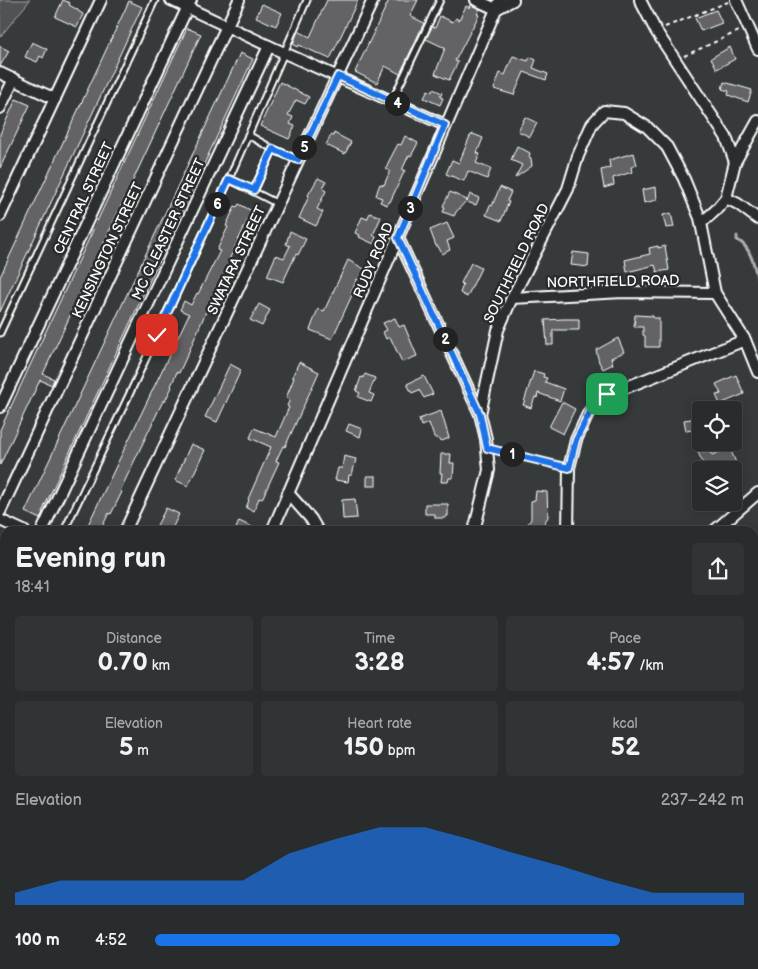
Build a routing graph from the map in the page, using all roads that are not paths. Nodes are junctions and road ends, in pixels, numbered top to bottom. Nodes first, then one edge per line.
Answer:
1 (100, 0) edge
2 (155, 0) edge
3 (171, 0) edge
4 (239, 0) edge
5 (307, 0) edge
6 (373, 0) edge
7 (440, 0) edge
8 (476, 0) edge
9 (513, 0) edge
10 (640, 0) edge
11 (732, 1) edge
12 (189, 4) edge
13 (498, 4) edge
14 (227, 26) junction
15 (269, 46) junction
16 (758, 49) edge
17 (283, 52) junction
18 (0, 73) edge
19 (338, 76) junction
20 (14, 79) junction
21 (55, 99) junction
22 (392, 101) junction
23 (0, 108) edge
24 (758, 121) edge
25 (445, 125) junction
26 (248, 135) junction
27 (273, 149) junction
28 (298, 160) junction
29 (735, 162) junction
30 (229, 179) junction
31 (254, 190) junction
32 (726, 198) junction
33 (278, 204) junction
34 (0, 216) edge
35 (758, 219) edge
36 (701, 223) junction
37 (398, 238) junction
38 (715, 293) junction
39 (512, 298) junction
40 (0, 333) edge
41 (745, 340) junction
42 (758, 372) edge
43 (0, 407) edge
44 (480, 414) junction
45 (288, 493) junction
46 (758, 493) edge
47 (0, 512) edge
48 (0, 520) edge
49 (13, 526) edge
50 (44, 526) edge
51 (66, 526) edge
52 (127, 526) edge
53 (274, 526) edge
54 (315, 526) edge
55 (475, 526) edge
56 (568, 526) edge
57 (720, 526) edge

1 - 21 street
2 - 40 lane
3 - 12 street
4 - 14 street, KENSINGTON STREET
5 - 17 lane
6 - 19 street, SWATARA STREET
7 - 22 lane
8 - 13 street
9 - 13 street
10 - 29 street
11 - 16 street
12 - 14 street
12 - 43 street, CENTRAL STREET
13 - 25 street, RUDY ROAD
14 - 15 street
14 - 47 street, KENSINGTON STREET
15 - 17 street
15 - 50 street, MC CLEASTER STREET
17 - 19 street
17 - 26 lane
18 - 20 street
19 - 22 street
19 - 28 street, SWATARA STREET
20 - 21 street
20 - 23 street
21 - 34 street
22 - 25 street
24 - 29 street
25 - 37 street, RUDY ROAD
26 - 27 lane
26 - 30 lane
27 - 28 lane
27 - 31 lane
28 - 33 street, SWATARA STREET
29 - 32 street
30 - 31 lane
30 - 51 lane
31 - 33 lane
32 - 35 street
32 - 36 street
33 - 52 street, SWATARA STREET
36 - 38 street, SOUTHFIELD ROAD
36 - 39 street, SOUTHFIELD ROAD
37 - 44 street
37 - 45 street, RUDY ROAD
38 - 39 street, NORTHFIELD ROAD
38 - 41 street
39 - 44 street, SOUTHFIELD ROAD
41 - 42 street
41 - 56 street
44 - 55 street
45 - 53 street, RUDY ROAD
45 - 54 street
46 - 57 street
48 - 49 street

